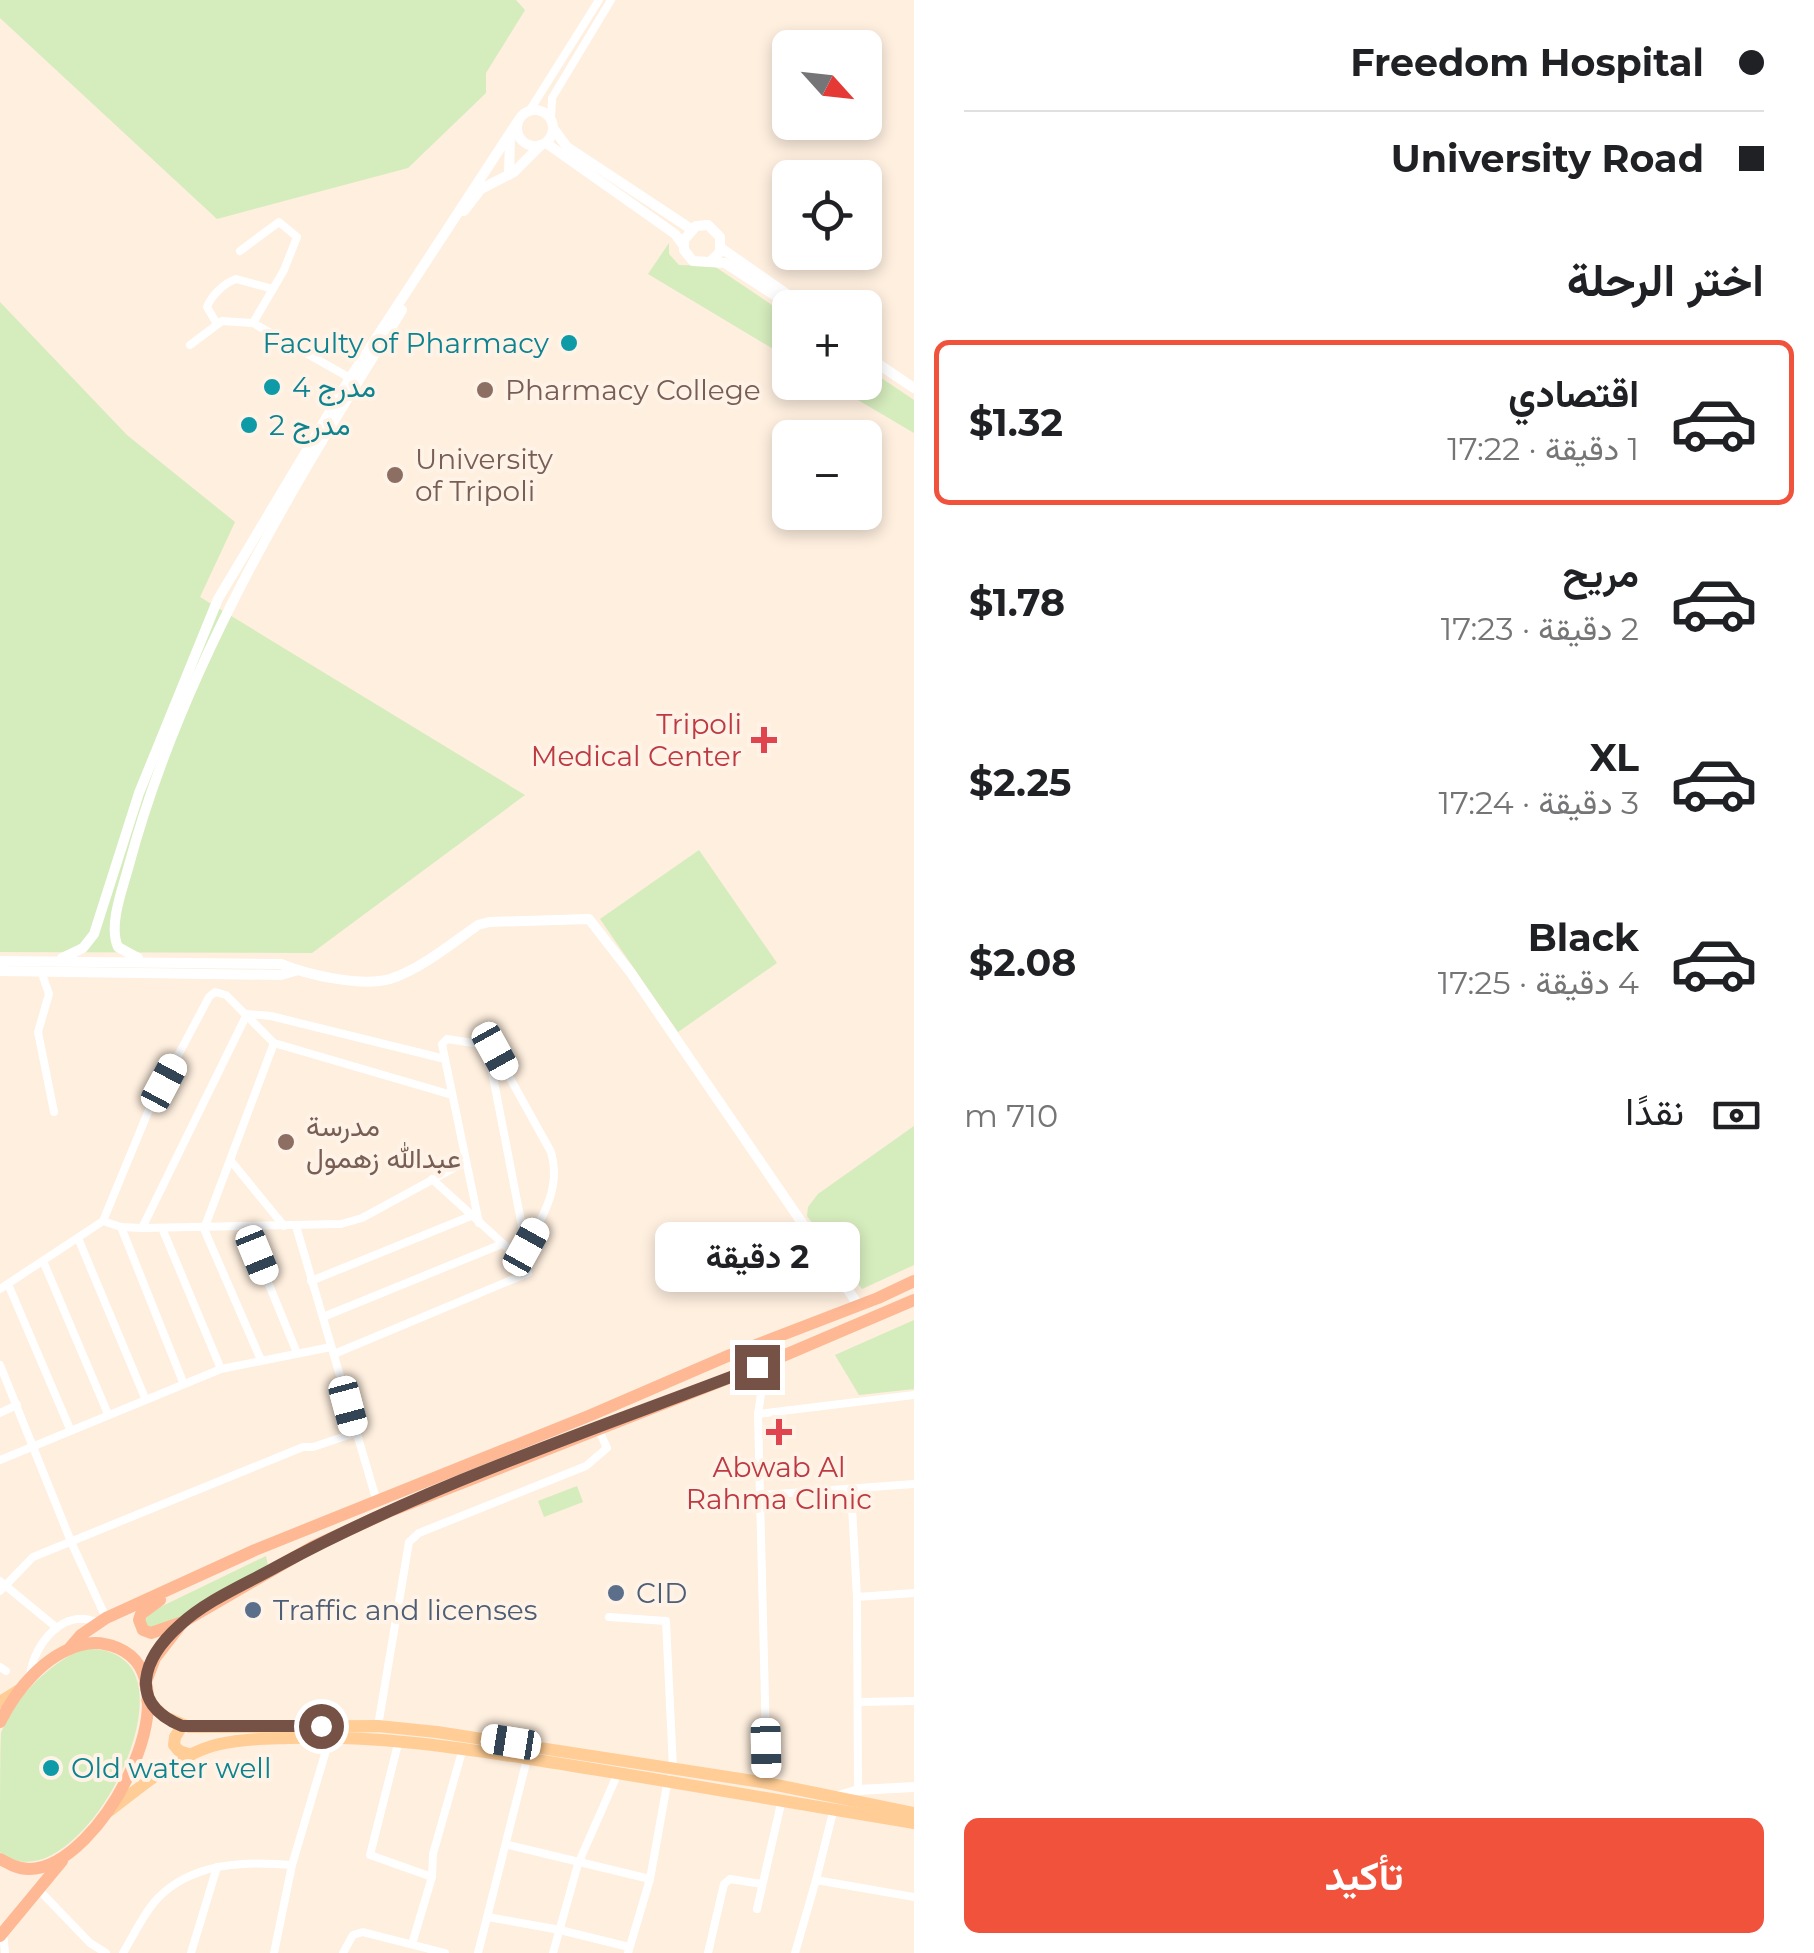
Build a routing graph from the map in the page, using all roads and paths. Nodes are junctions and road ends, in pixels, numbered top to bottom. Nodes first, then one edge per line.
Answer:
1 (599, 0) edge
2 (611, 0) edge
3 (530, 110) junction
4 (518, 121) junction
5 (552, 124) junction
6 (510, 135) junction
7 (544, 144) junction
8 (509, 175) junction
9 (691, 229) junction
10 (684, 246) junction
11 (721, 248) junction
12 (240, 252) dead end
13 (710, 262) junction
14 (273, 288) junction
15 (781, 290) edge
16 (772, 294) edge
17 (253, 323) junction
18 (217, 324) junction
19 (190, 346) dead end
20 (882, 358) edge
21 (882, 366) edge
22 (350, 378) junction
23 (914, 380) edge
24 (914, 388) edge
25 (224, 602) junction
26 (120, 874) junction
27 (106, 898) junction
28 (120, 901) junction
29 (0, 960) edge
30 (55, 961) junction
31 (154, 963) junction
32 (0, 971) edge
33 (41, 971) junction
34 (295, 971) junction
35 (247, 1014) junction
36 (274, 1043) junction
37 (486, 1045) junction
38 (445, 1059) junction
39 (452, 1095) junction
40 (54, 1112) dead end
41 (230, 1160) junction
42 (465, 1162) junction
43 (432, 1179) junction
44 (471, 1216) junction
45 (103, 1221) junction
46 (479, 1224) junction
47 (246, 1226) junction
48 (284, 1226) junction
49 (296, 1226) junction
50 (121, 1227) junction
51 (142, 1228) junction
52 (162, 1228) junction
53 (204, 1228) junction
54 (78, 1238) junction
55 (502, 1244) junction
56 (526, 1247) junction
57 (520, 1260) junction
58 (43, 1261) junction
59 (310, 1280) junction
60 (914, 1280) edge
61 (4, 1286) edge
62 (914, 1300) edge
63 (859, 1306) junction
64 (323, 1318) junction
65 (332, 1350) junction
66 (297, 1354) junction
67 (260, 1360) junction
68 (0, 1365) edge
69 (757, 1367) junction
70 (221, 1369) junction
71 (183, 1382) junction
72 (914, 1396) edge
73 (145, 1398) junction
74 (17, 1406) junction
75 (0, 1413) edge
76 (108, 1414) junction
77 (758, 1414) junction
78 (598, 1428) junction
79 (70, 1430) junction
80 (355, 1433) junction
81 (34, 1445) junction
82 (0, 1460) edge
83 (914, 1484) edge
84 (851, 1489) junction
85 (761, 1495) junction
86 (377, 1502) junction
87 (72, 1544) junction
88 (2, 1586) edge
89 (178, 1586) junction
90 (914, 1593) edge
91 (857, 1597) junction
92 (609, 1617) dead end
93 (102, 1621) junction
94 (182, 1622) junction
95 (56, 1628) junction
96 (68, 1648) junction
97 (144, 1684) junction
98 (24, 1685) junction
99 (147, 1700) junction
100 (914, 1701) edge
101 (0, 1702) edge
102 (858, 1702) junction
103 (0, 1722) edge
104 (182, 1726) junction
105 (378, 1726) junction
106 (330, 1737) junction
107 (399, 1740) junction
108 (463, 1748) junction
109 (191, 1755) junction
110 (527, 1758) junction
111 (618, 1772) junction
112 (670, 1774) junction
113 (767, 1784) junction
114 (914, 1787) edge
115 (858, 1790) junction
116 (782, 1800) junction
117 (837, 1802) junction
118 (107, 1812) junction
119 (914, 1813) edge
120 (914, 1823) edge
121 (78, 1844) junction
122 (508, 1845) junction
123 (0, 1859) edge
124 (578, 1864) junction
125 (292, 1865) junction
126 (217, 1867) junction
127 (432, 1877) junction
128 (650, 1879) junction
129 (816, 1880) junction
130 (762, 1884) junction
131 (38, 1889) junction
132 (914, 1896) edge
133 (757, 1909) dead end
134 (488, 1917) junction
135 (560, 1930) junction
136 (1, 1934) edge
137 (412, 1944) junction
138 (628, 1950) edge
139 (5, 1953) edge
140 (106, 1953) edge
141 (123, 1953) edge
142 (191, 1953) edge
143 (274, 1953) edge
144 (343, 1953) edge
145 (445, 1953) edge
146 (478, 1953) edge
147 (553, 1953) edge
148 (708, 1953) edge
149 (795, 1953) edge

1 - 3 street
2 - 5 street
3 - 4 street
3 - 5 street
4 - 6 street
4 - 7 street
5 - 7 street
5 - 9 street
6 - 8 street
6 - 22 street
7 - 8 street
7 - 10 street
8 - 25 street
9 - 10 street
9 - 11 street
10 - 13 street
11 - 13 street
11 - 15 street
12 - 14 street
13 - 16 street
14 - 17 street
14 - 18 street
17 - 18 street
17 - 22 street
18 - 19 street
20 - 23 street
21 - 24 street
22 - 25 street
25 - 26 street
26 - 27 street
26 - 28 street
27 - 28 street
27 - 30 street
28 - 31 street
29 - 30 street
30 - 31 street
31 - 34 street
32 - 33 street
33 - 34 street
33 - 40 street
34 - 63 street
35 - 36 street
35 - 38 street
35 - 45 street
35 - 51 street
36 - 39 street
36 - 41 street
37 - 38 street
37 - 56 street
37 - 56 street
38 - 39 street
39 - 42 street
41 - 48 street
41 - 53 street
42 - 43 street
42 - 46 street
43 - 44 street
43 - 49 street
44 - 46 street
44 - 59 street
45 - 50 street
45 - 54 street
46 - 55 street
47 - 48 street
47 - 53 street
47 - 66 street
48 - 49 street
49 - 59 street
50 - 51 street
50 - 71 street
51 - 52 street
52 - 53 street
52 - 70 street
53 - 67 street
54 - 58 street
54 - 73 street
55 - 57 street
55 - 64 street
56 - 57 street
57 - 65 street
58 - 61 street
58 - 76 street
59 - 64 street
60 - 63 highway
61 - 79 street
62 - 69 highway
63 - 86 highway
64 - 65 street
65 - 66 street
65 - 80 street
66 - 67 street
67 - 70 street
68 - 74 street
69 - 77 street
69 - 78 highway
70 - 71 street
71 - 73 street
72 - 77 street
73 - 76 street
74 - 75 street
74 - 81 street
76 - 79 street
77 - 85 street
78 - 94 highway
78 - 105 street
79 - 81 street
80 - 86 street
80 - 87 street
81 - 82 street
81 - 87 street
83 - 84 street
84 - 85 street
84 - 91 street
85 - 113 street
86 - 89 highway
87 - 88 street
87 - 93 street
88 - 95 street
89 - 93 highway
89 - 94 highway
90 - 91 street
91 - 102 street
92 - 112 street
93 - 95 street
93 - 96 highway
94 - 97 highway
95 - 98 street
96 - 97 highway
96 - 98 highway
97 - 99 highway
98 - 101 main road
98 - 103 highway
99 - 104 main road
99 - 118 highway
100 - 102 street
102 - 115 street
104 - 105 main road
104 - 109 main road
105 - 112 main road
106 - 107 main road
106 - 109 main road
106 - 125 street
107 - 108 main road
107 - 127 street
108 - 110 main road
108 - 127 street
109 - 118 main road
110 - 111 main road
110 - 122 street
111 - 112 main road
111 - 124 street
112 - 113 main road
112 - 116 main road
112 - 128 street
113 - 117 main road
114 - 115 street
115 - 117 street
116 - 117 main road
116 - 130 street
117 - 119 main road
117 - 120 main road
117 - 129 street
118 - 121 highway
121 - 123 highway
121 - 131 highway
122 - 124 street
122 - 134 street
124 - 128 street
124 - 135 street
125 - 126 street
125 - 143 street
126 - 141 street
126 - 142 street
127 - 137 street
128 - 138 street
129 - 132 street
129 - 149 street
130 - 133 street
130 - 148 street
131 - 136 highway
131 - 140 street
134 - 135 street
134 - 146 street
135 - 138 street
135 - 147 street
136 - 139 street
137 - 144 street
137 - 145 street

